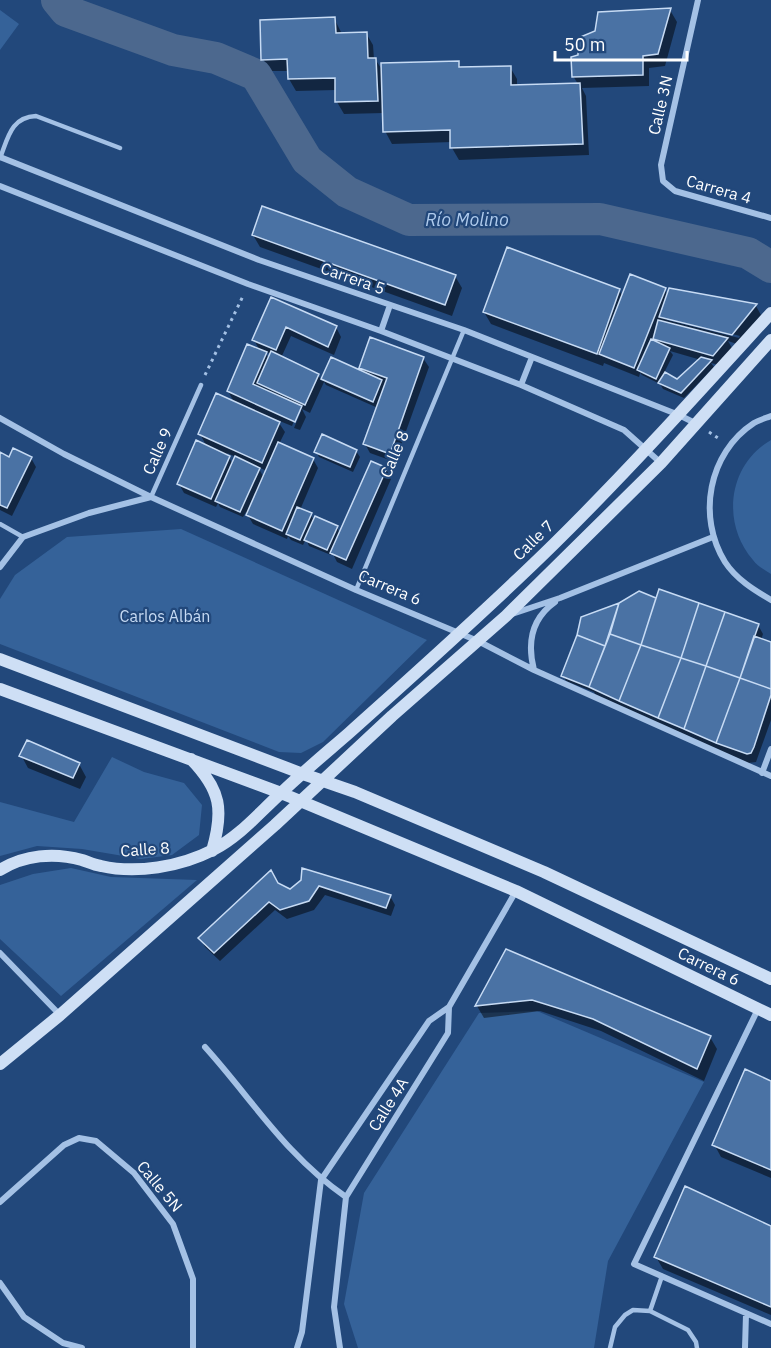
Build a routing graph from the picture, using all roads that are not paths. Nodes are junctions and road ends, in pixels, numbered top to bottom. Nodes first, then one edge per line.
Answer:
1 (698, 0) edge
2 (120, 148) dead end
3 (0, 157) edge
4 (663, 181) joint
5 (0, 186) edge
6 (771, 218) edge
7 (390, 305) junction
8 (771, 313) edge
9 (464, 330) junction
10 (381, 331) junction
11 (771, 340) edge
12 (532, 357) junction
13 (452, 359) junction
14 (201, 385) road end
15 (521, 385) junction
16 (679, 415) junction
17 (771, 416) edge
18 (0, 418) edge
19 (697, 424) junction
20 (647, 449) junction
21 (661, 463) junction
22 (152, 497) junction
23 (0, 524) edge
24 (23, 537) junction
25 (713, 537) junction
26 (0, 567) edge
27 (356, 590) junction
28 (560, 598) junction
29 (771, 600) edge
30 (506, 616) junction
31 (459, 634) junction
32 (478, 641) junction
33 (0, 659) edge
34 (534, 670) junction
35 (0, 689) edge
36 (771, 749) edge
37 (189, 757) junction
38 (762, 773) junction
39 (303, 774) junction
40 (771, 776) edge
41 (324, 781) junction
42 (282, 793) junction
43 (302, 801) junction
44 (212, 851) junction
45 (0, 870) edge
46 (516, 891) junction
47 (0, 953) edge
48 (771, 979) edge
49 (449, 1007) junction
50 (758, 1009) junction
51 (60, 1015) junction
52 (771, 1015) edge
53 (205, 1047) dead end
54 (0, 1064) edge
55 (321, 1180) junction
56 (346, 1197) junction
57 (0, 1202) edge
58 (662, 1276) junction
59 (0, 1283) edge
60 (650, 1311) junction
61 (746, 1314) junction
62 (771, 1324) edge
63 (82, 1348) edge
64 (193, 1348) edge
65 (297, 1348) edge
66 (340, 1348) edge
67 (610, 1348) edge
68 (696, 1348) edge
69 (745, 1348) edge

1 - 4 street, Calle 3N
2 - 3 lane
3 - 7 street, Carrera 5
4 - 6 street, Carrera 4
5 - 10 street
7 - 9 street, Carrera 5
7 - 10 street
8 - 16 main road, Calle 7
9 - 12 street, Carrera 5
9 - 13 lane, Calle 8
10 - 13 street
11 - 19 main road
12 - 15 street
12 - 16 street, Carrera 5
13 - 15 street
13 - 27 lane, Calle 8
14 - 22 lane, Calle 9
15 - 20 street
16 - 19 street, Carrera 5
16 - 20 main road, Calle 7
17 - 25 street
18 - 22 street, Carrera 6
19 - 21 main road
20 - 21 street
20 - 31 main road, Calle 7
21 - 30 main road
22 - 24 street, Calle 9
22 - 27 street, Carrera 6
23 - 24 lane
24 - 26 street
25 - 28 street
25 - 29 street
27 - 31 street, Carrera 6
28 - 30 street
28 - 34 street
30 - 32 main road
31 - 32 street, Carrera 6
31 - 39 main road, Calle 7
32 - 34 street, Carrera 6
32 - 41 main road
33 - 39 main road, Carrera 6
34 - 38 street, Carrera 6
35 - 37 main road, Carrera 6
36 - 38 street
37 - 42 main road, Carrera 6
37 - 44 main road
38 - 40 street, Carrera 6
39 - 41 main road, Carrera 6
39 - 42 main road, Calle 8
41 - 43 main road
41 - 48 main road, Carrera 6
42 - 43 main road, Carrera 6
42 - 44 main road, Calle 8
43 - 46 main road, Carrera 6
43 - 51 main road
44 - 45 main road, Calle 8
46 - 49 street, Calle 4A
46 - 50 main road, Carrera 6
47 - 51 street
49 - 55 street
49 - 56 street, Calle 4A
50 - 52 main road, Carrera 6
50 - 58 street
51 - 54 main road
53 - 55 street
55 - 56 street
55 - 65 street
56 - 66 street, Calle 4A
57 - 64 street, Calle 5N
58 - 60 lane
58 - 61 street
59 - 63 street
60 - 67 lane
60 - 68 lane
61 - 62 street
61 - 69 street

